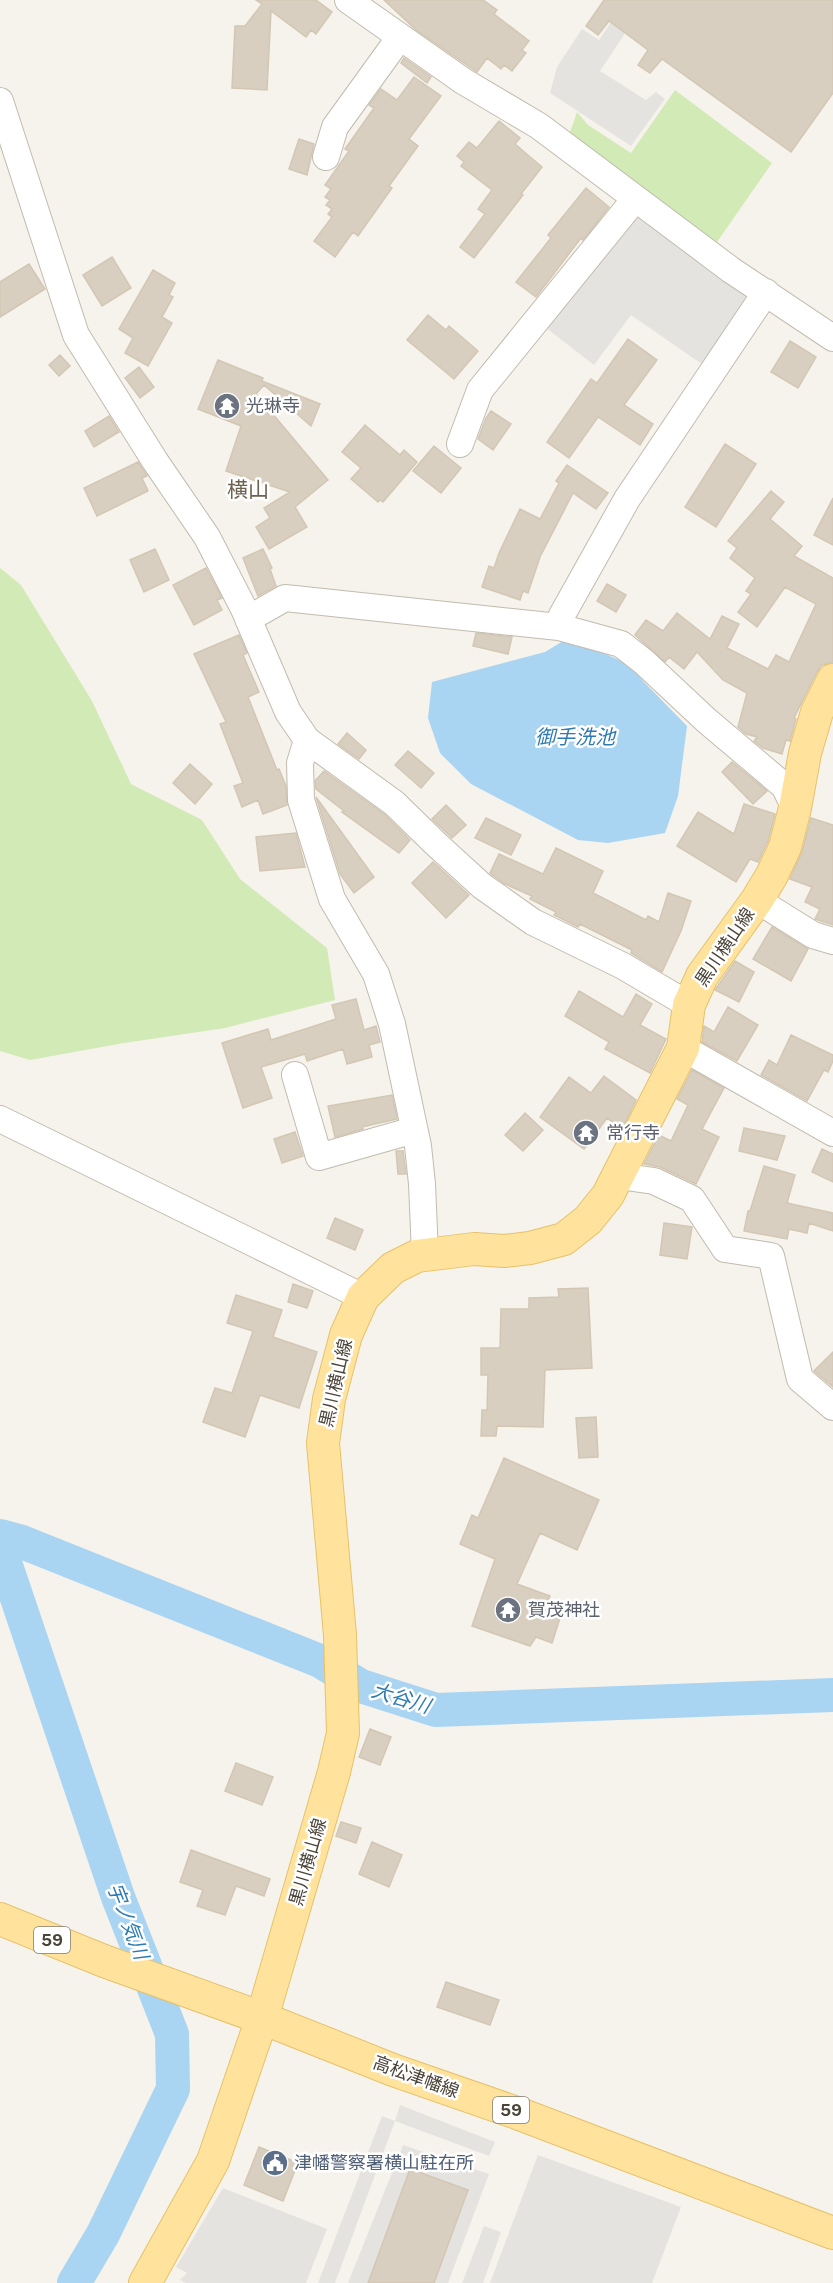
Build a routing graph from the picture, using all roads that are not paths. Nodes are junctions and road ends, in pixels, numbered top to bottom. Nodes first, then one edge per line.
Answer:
1 (356, 2) edge
2 (400, 37) junction
3 (1, 107) edge
4 (326, 157) dead end
5 (635, 199) junction
6 (766, 292) junction
7 (833, 338) edge
8 (460, 444) dead end
9 (248, 619) junction
10 (559, 627) junction
11 (833, 681) edge
12 (307, 740) junction
13 (795, 808) junction
14 (757, 900) junction
15 (833, 941) edge
16 (689, 1005) junction
17 (683, 1048) junction
18 (295, 1075) dead end
19 (0, 1119) edge
20 (414, 1130) junction
21 (833, 1133) edge
22 (619, 1176) junction
23 (425, 1254) junction
24 (363, 1297) junction
25 (833, 1407) edge
26 (0, 1919) edge
27 (262, 2018) junction
28 (833, 2233) edge
29 (146, 2283) edge

1 - 2 street
2 - 4 street
2 - 5 street
3 - 9 street
5 - 6 street
5 - 8 street
6 - 7 street
6 - 10 street
9 - 10 street
9 - 12 street
10 - 13 street
11 - 13 main road, 黒川横山線
12 - 16 street
12 - 20 street
13 - 14 main road, 黒川横山線
14 - 15 street
14 - 16 main road, 黒川横山線
16 - 17 main road, 黒川横山線
17 - 21 street
17 - 22 main road, 黒川横山線
18 - 20 street
19 - 24 street
20 - 23 street
22 - 23 main road, 黒川横山線
22 - 25 street
23 - 24 main road, 黒川横山線
24 - 27 main road, 黒川横山線
26 - 27 main road, 高松津幡線 / 59
27 - 28 main road, 高松津幡線 / 59
27 - 29 main road, 黒川横山線

